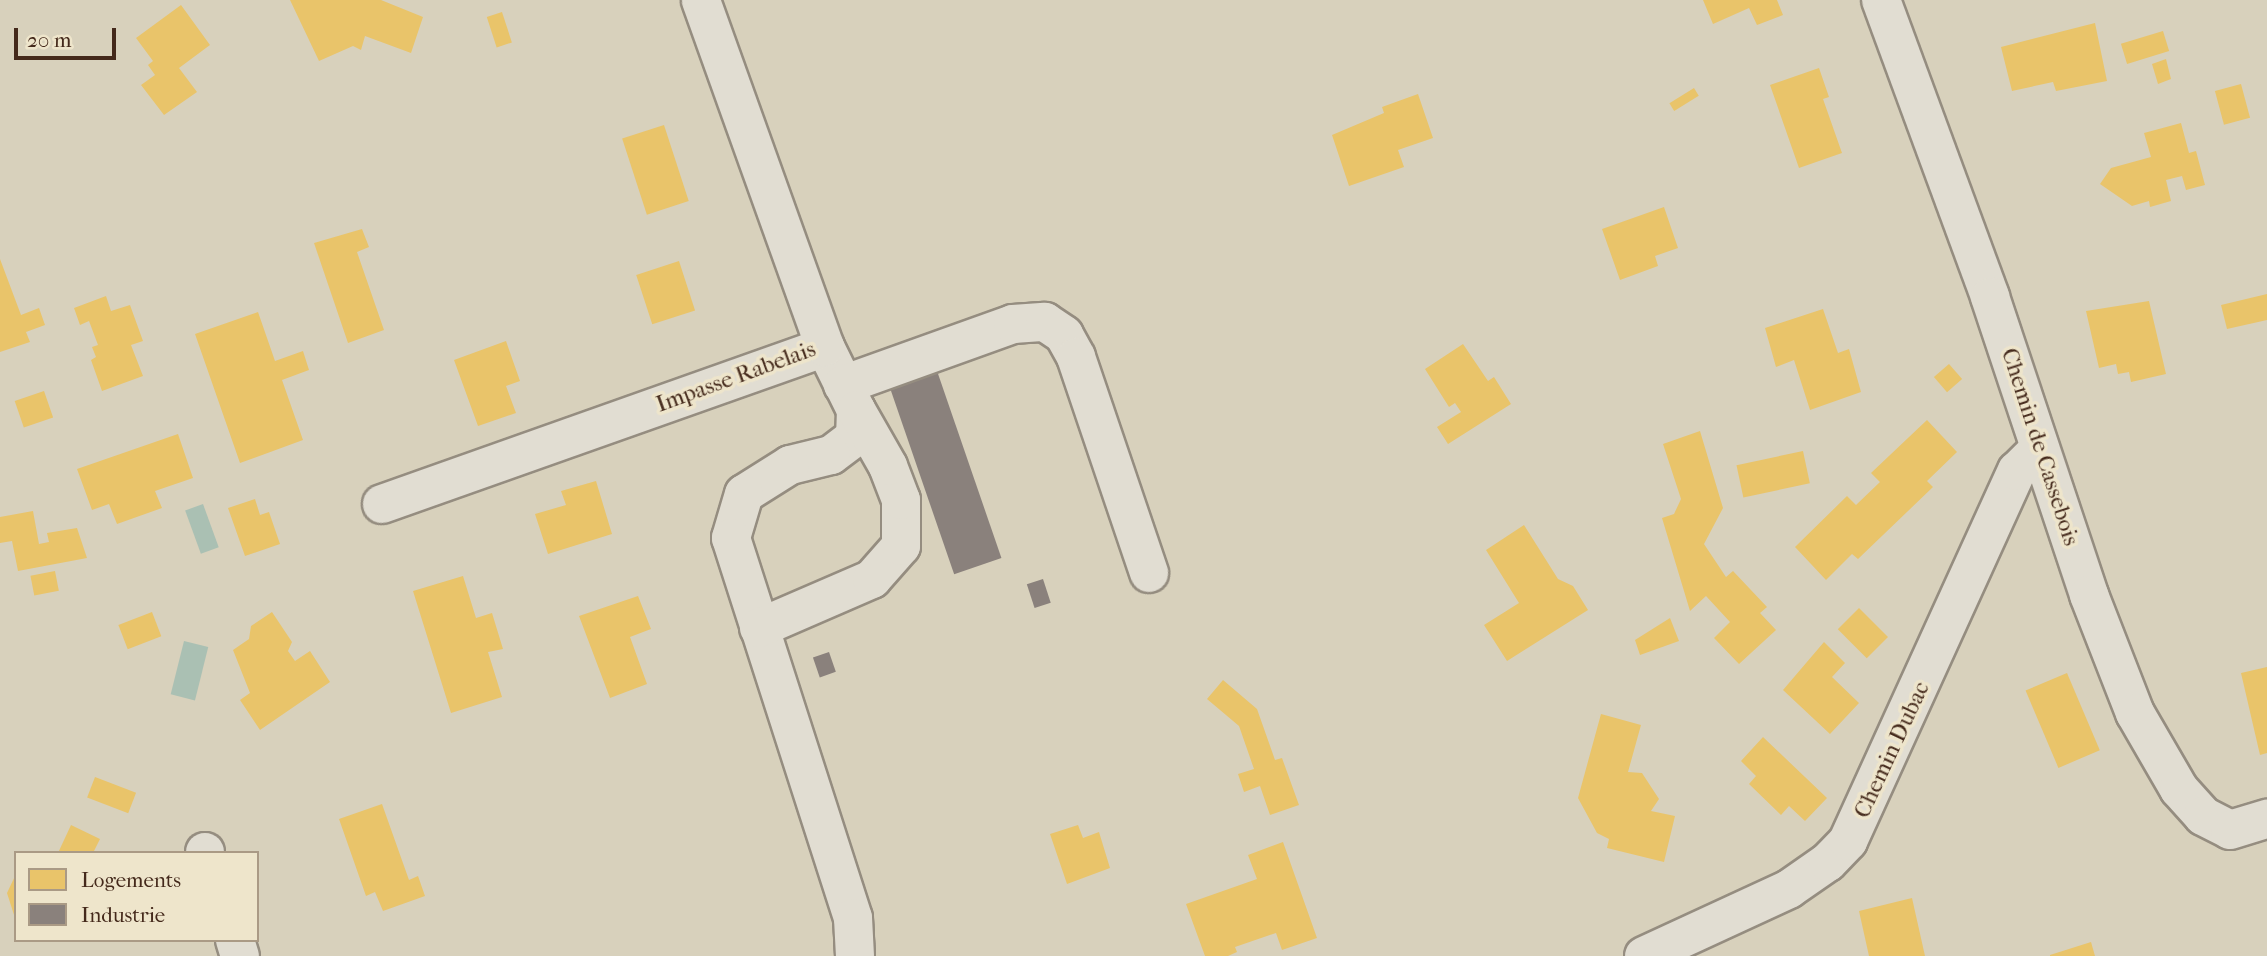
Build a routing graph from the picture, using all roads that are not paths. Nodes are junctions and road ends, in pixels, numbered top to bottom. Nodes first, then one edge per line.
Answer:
1 (701, 0) edge
2 (1881, 0) edge
3 (825, 347) junction
4 (849, 398) junction
5 (2039, 449) junction
6 (382, 504) dead end
7 (1149, 573) dead end
8 (759, 628) junction
9 (2267, 819) edge
10 (855, 956) edge
11 (1644, 956) edge

1 - 3 street, Impasse Rabelais
2 - 5 street, Chemin de Cassebois
3 - 4 street
3 - 6 street, Impasse Rabelais
4 - 7 street
4 - 8 street
4 - 8 street
5 - 9 street, Chemin de Cassebois
5 - 11 street, Chemin Dubac
8 - 10 street

